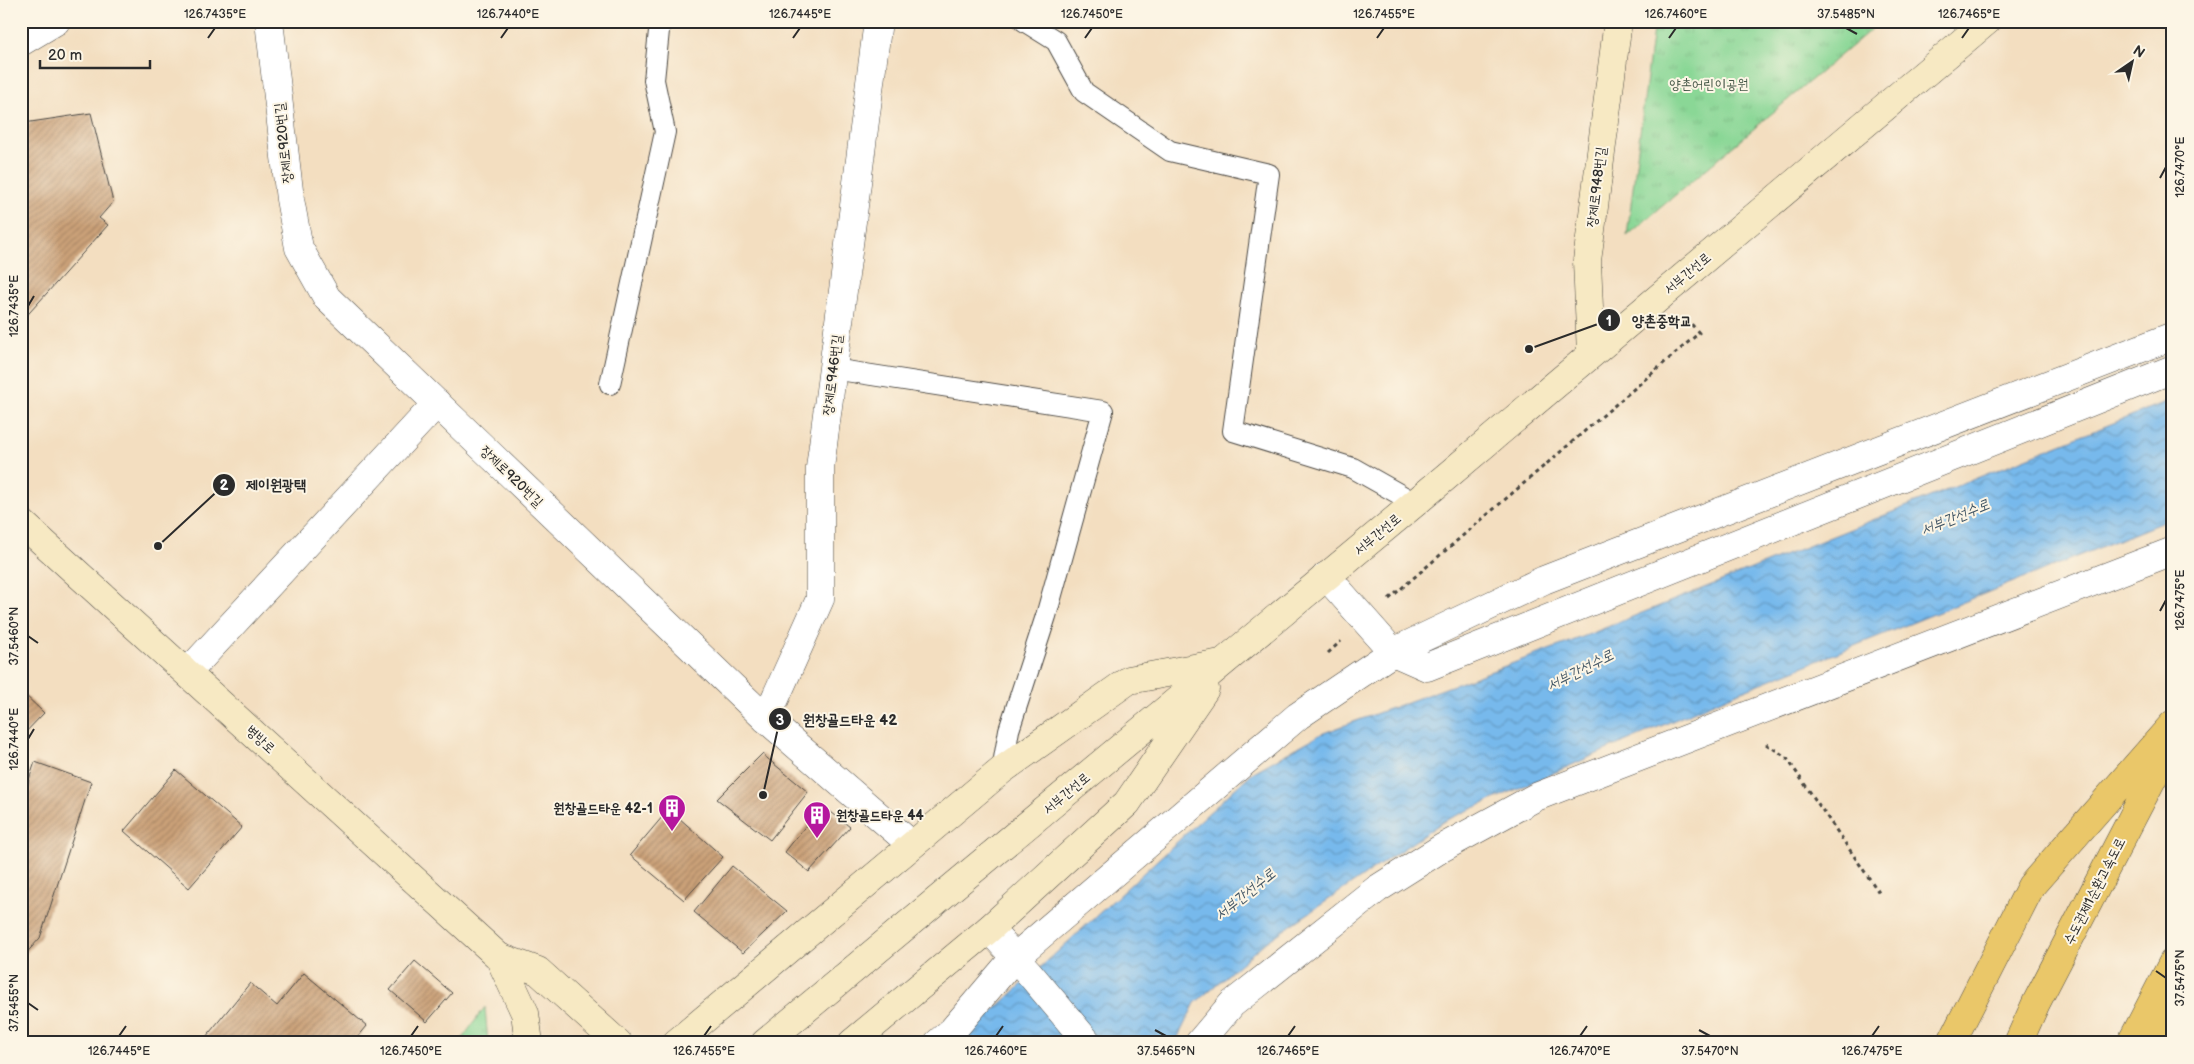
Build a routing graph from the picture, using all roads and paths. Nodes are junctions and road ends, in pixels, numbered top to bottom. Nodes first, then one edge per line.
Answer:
1 (56, 21) edge
2 (269, 21) edge
3 (660, 21) edge
4 (878, 21) edge
5 (1024, 21) edge
6 (1618, 21) edge
7 (1987, 21) edge
8 (21, 42) edge
9 (2173, 336) edge
10 (1591, 354) junction
11 (833, 369) junction
12 (2173, 369) edge
13 (610, 384) dead end
14 (436, 403) junction
15 (1415, 503) junction
16 (21, 522) edge
17 (2173, 551) edge
18 (1326, 576) junction
19 (1393, 652) junction
20 (1223, 662) junction
21 (188, 672) junction
22 (766, 718) junction
23 (2173, 724) edge
24 (2173, 740) edge
25 (1762, 741) dead end
26 (1002, 770) junction
27 (911, 844) junction
28 (1880, 894) dead end
29 (989, 929) junction
30 (499, 957) junction
31 (2173, 962) edge
32 (1022, 966) junction
33 (2173, 988) edge
34 (529, 1043) edge
35 (618, 1043) edge
36 (676, 1043) edge
37 (765, 1043) edge
38 (852, 1043) edge
39 (938, 1043) edge
40 (1088, 1043) edge
41 (1199, 1043) edge
42 (1951, 1043) edge
43 (2018, 1043) edge
44 (2131, 1043) edge
45 (2156, 1043) edge

1 - 8 street
2 - 14 street, 장제로920번길
3 - 13 lane
4 - 11 street, 장제로946번길
5 - 15 lane
6 - 10 street, 장제로948번길
7 - 10 street, 서부간선로
9 - 19 street
10 - 15 street, 서부간선로
11 - 22 street, 장제로946번길
11 - 26 lane
12 - 19 street
14 - 21 street
14 - 22 street, 장제로920번길
15 - 18 street, 서부간선로
16 - 21 street, 병방로
17 - 41 street
18 - 19 street
18 - 20 street, 서부간선로
19 - 32 street
20 - 26 street
20 - 29 street
20 - 37 street, 서부간선로
21 - 30 street, 병방로
22 - 27 street, 장제로920번길
23 - 42 highway
24 - 43 highway, 수도권제1순환고속도로
25 - 28 path
26 - 27 street
27 - 36 street
29 - 32 street
29 - 38 street
30 - 34 street
30 - 35 street
31 - 44 highway
32 - 39 street
32 - 40 street
33 - 45 highway

